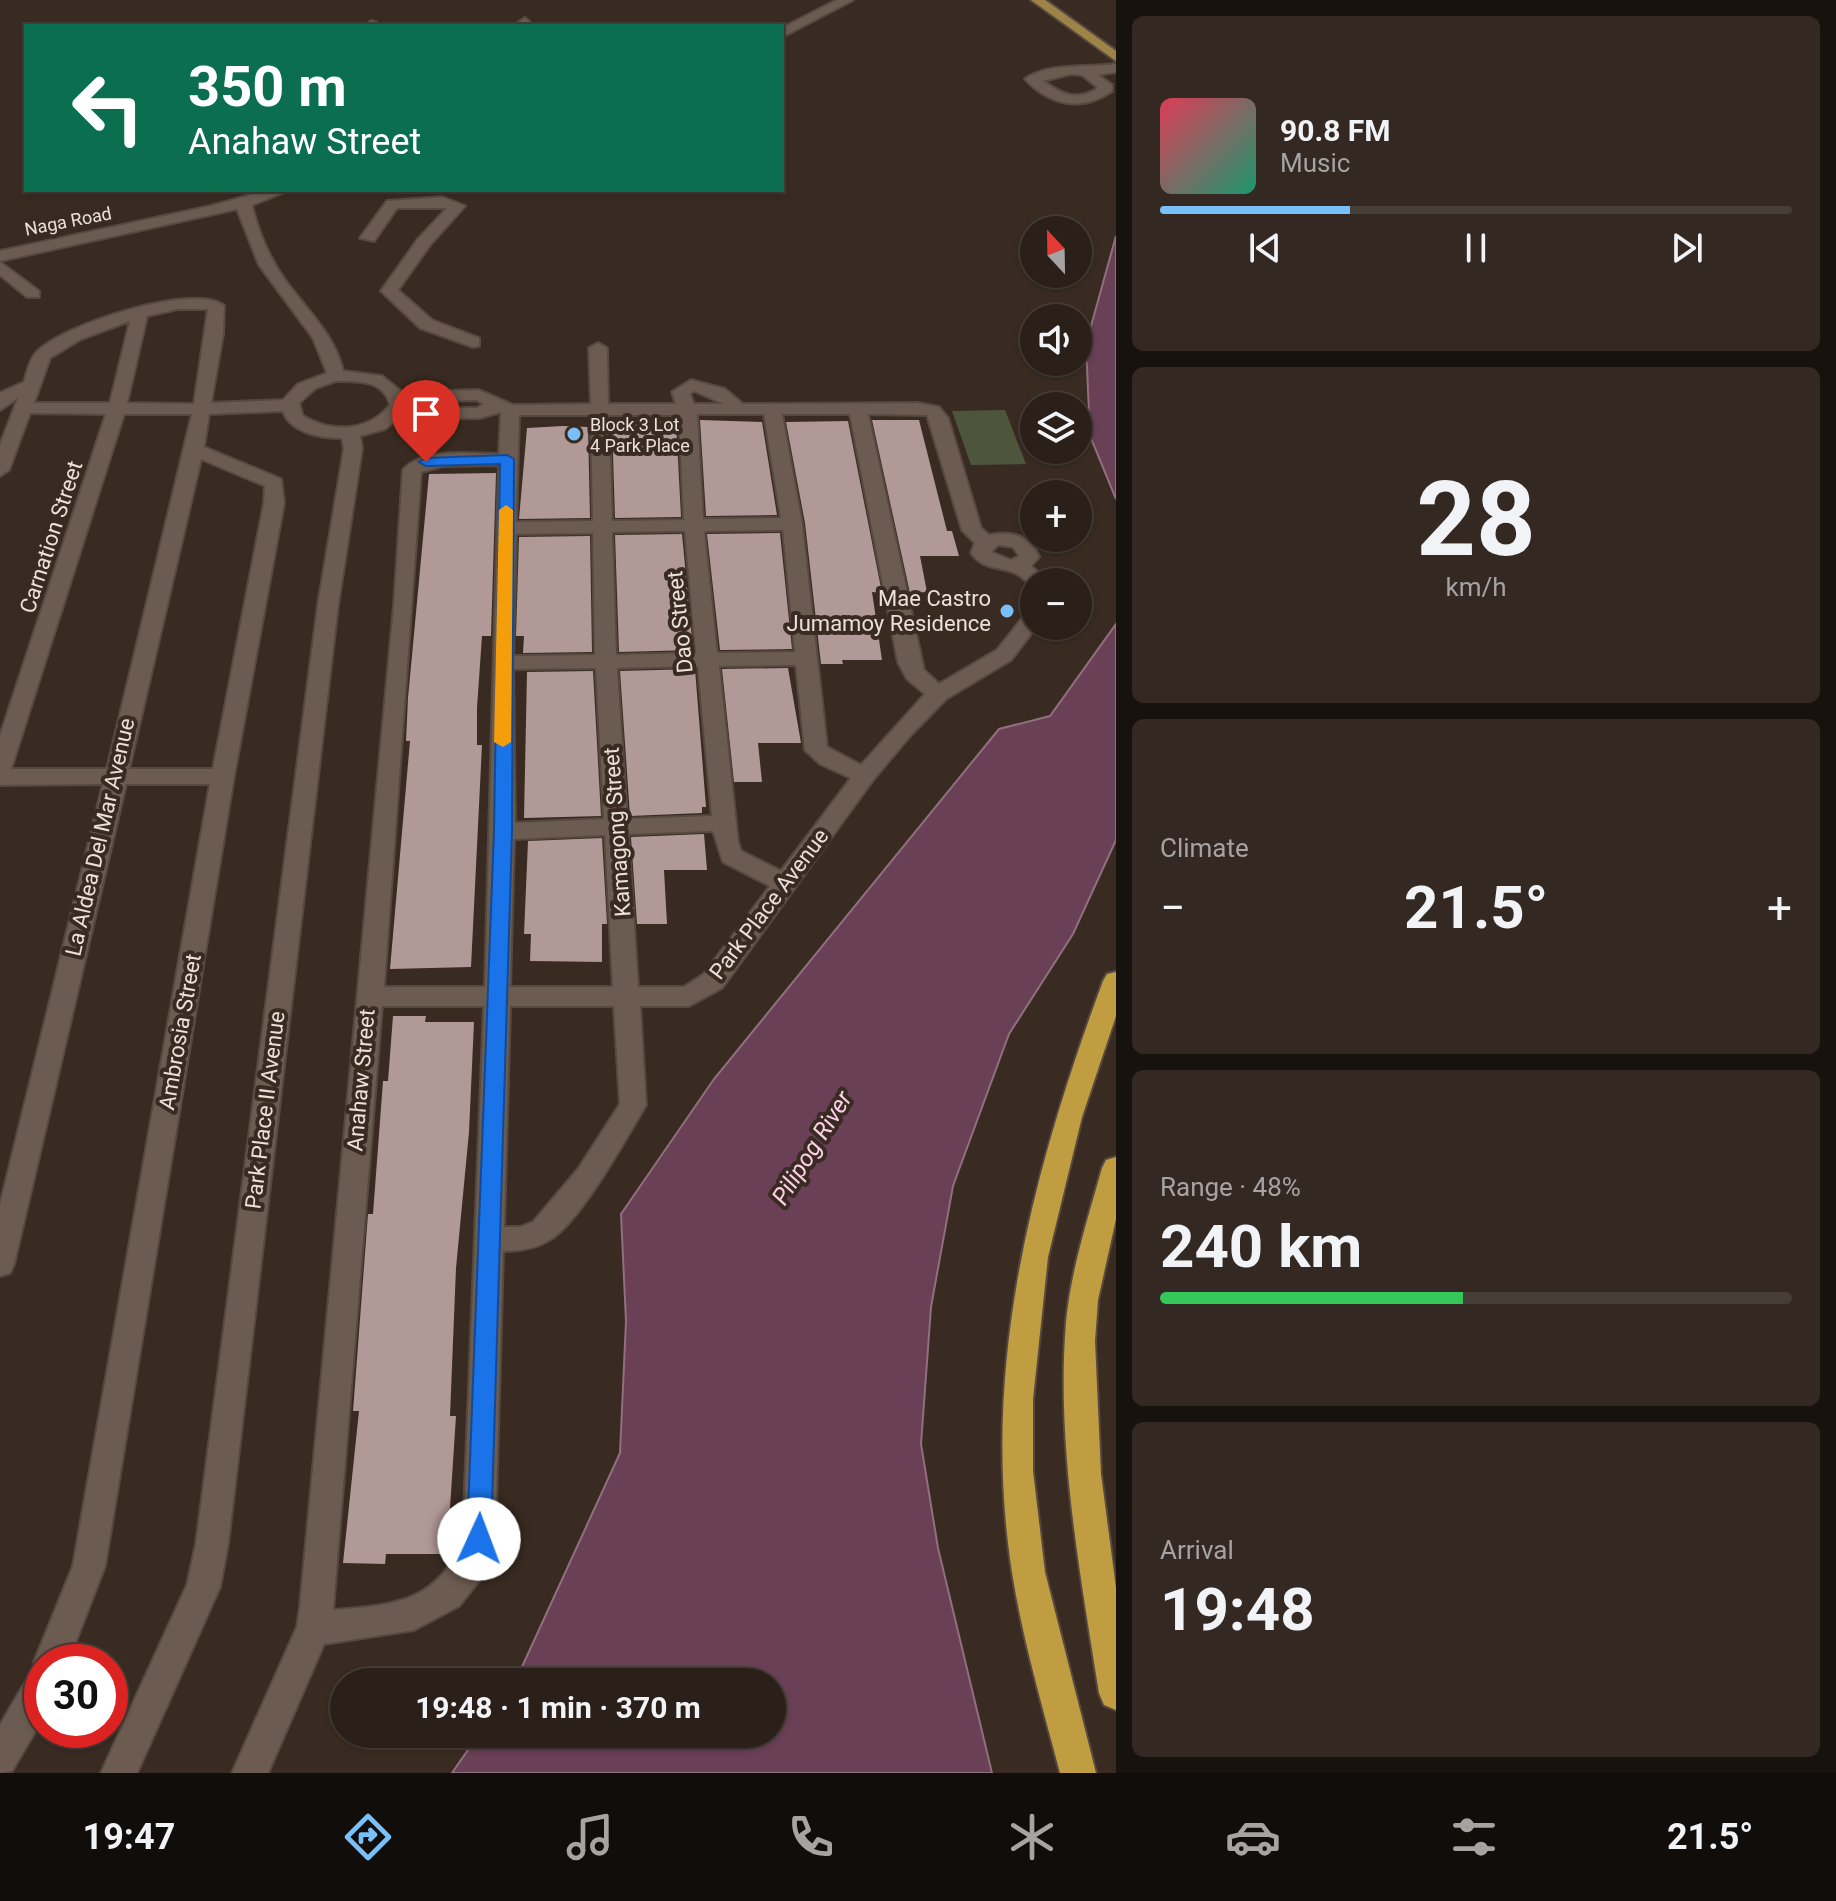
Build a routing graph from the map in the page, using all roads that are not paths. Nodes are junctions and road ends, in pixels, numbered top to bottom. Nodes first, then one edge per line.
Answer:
1 (815, 0) edge
2 (1037, 0) edge
3 (842, 2) edge
4 (784, 32) edge
5 (1115, 59) edge
6 (1090, 72) junction
7 (278, 192) edge
8 (388, 197) edge
9 (244, 205) junction
10 (368, 238) dead end
11 (0, 256) edge
12 (0, 267) edge
13 (33, 294) dead end
14 (140, 312) junction
15 (473, 342) dead end
16 (598, 348) dead end
17 (336, 376) junction
18 (29, 386) junction
19 (0, 405) edge
20 (290, 405) junction
21 (396, 406) junction
22 (504, 407) junction
23 (25, 408) junction
24 (117, 409) junction
25 (199, 409) junction
26 (772, 410) junction
27 (858, 410) junction
28 (597, 411) junction
29 (688, 411) junction
30 (0, 415) edge
31 (13, 432) junction
32 (350, 432) junction
33 (194, 450) junction
34 (507, 459) junction
35 (0, 470) edge
36 (792, 524) junction
37 (694, 526) junction
38 (602, 527) junction
39 (506, 528) junction
40 (1022, 568) edge
41 (1020, 634) edge
42 (804, 658) junction
43 (708, 660) junction
44 (606, 661) junction
45 (502, 663) junction
46 (938, 694) junction
47 (0, 770) edge
48 (115, 775) junction
49 (865, 775) junction
50 (223, 776) junction
51 (0, 777) edge
52 (725, 823) junction
53 (617, 827) junction
54 (503, 831) junction
55 (784, 883) junction
56 (1116, 981) edge
57 (368, 996) junction
58 (497, 997) junction
59 (628, 998) junction
60 (1116, 1168) edge
61 (488, 1239) junction
62 (0, 1264) edge
63 (314, 1628) junction
64 (58, 1644) edge
65 (1116, 1693) edge
66 (24, 1717) edge
67 (0, 1759) edge
68 (119, 1773) edge
69 (250, 1773) edge
70 (1078, 1773) edge

1 - 3 street
2 - 5 main road
3 - 4 street
5 - 6 street
6 - 6 street
7 - 9 street, Naga Road
8 - 10 street
8 - 15 street
9 - 11 street, Naga Road
9 - 17 street
12 - 13 street
14 - 18 street
14 - 24 street, Carnation Street
14 - 25 street, La Aldea Del Mar Avenue
16 - 28 street, Kamagong Street
17 - 20 street
17 - 21 street
18 - 19 street
18 - 23 street
20 - 25 street
20 - 32 street
21 - 22 street
21 - 32 street
22 - 28 street
22 - 34 street
23 - 24 street
23 - 31 street
24 - 25 street
24 - 47 street, Carnation Street
25 - 33 street, La Aldea Del Mar Avenue
26 - 27 street
26 - 29 street, Dao Street
26 - 36 street
27 - 40 street
27 - 46 street
28 - 29 street
28 - 38 street, Kamagong Street
29 - 37 street, Dao Street
30 - 31 street
31 - 35 street
32 - 68 street, Park Place II Avenue
33 - 48 street, La Aldea Del Mar Avenue
33 - 50 street, Ambrosia Street
34 - 39 street
34 - 57 street, Anahaw Street
36 - 37 street
36 - 42 street
37 - 38 street
37 - 43 street, Dao Street
38 - 39 street
38 - 44 street, Kamagong Street
39 - 45 street
41 - 46 street, Park Place Avenue
42 - 43 street
42 - 49 street
43 - 44 street
43 - 52 street, Dao Street
44 - 45 street
44 - 53 street, Kamagong Street
45 - 54 street
46 - 49 street, Park Place Avenue
48 - 50 street
48 - 51 street
48 - 62 street, La Aldea Del Mar Avenue
49 - 55 street, Park Place Avenue
50 - 64 street, Ambrosia Street
52 - 53 street
52 - 55 street, Dao Street
53 - 54 street
53 - 59 street, Kamagong Street
54 - 58 street
55 - 59 street, Park Place Avenue
56 - 70 highway
57 - 58 street, Park Place Avenue
57 - 63 street, Anahaw Street
58 - 59 street, Park Place Avenue
58 - 61 street
59 - 61 street, Kamagong Street
60 - 65 highway
61 - 63 street
63 - 69 street, Anahaw Street
66 - 67 street

